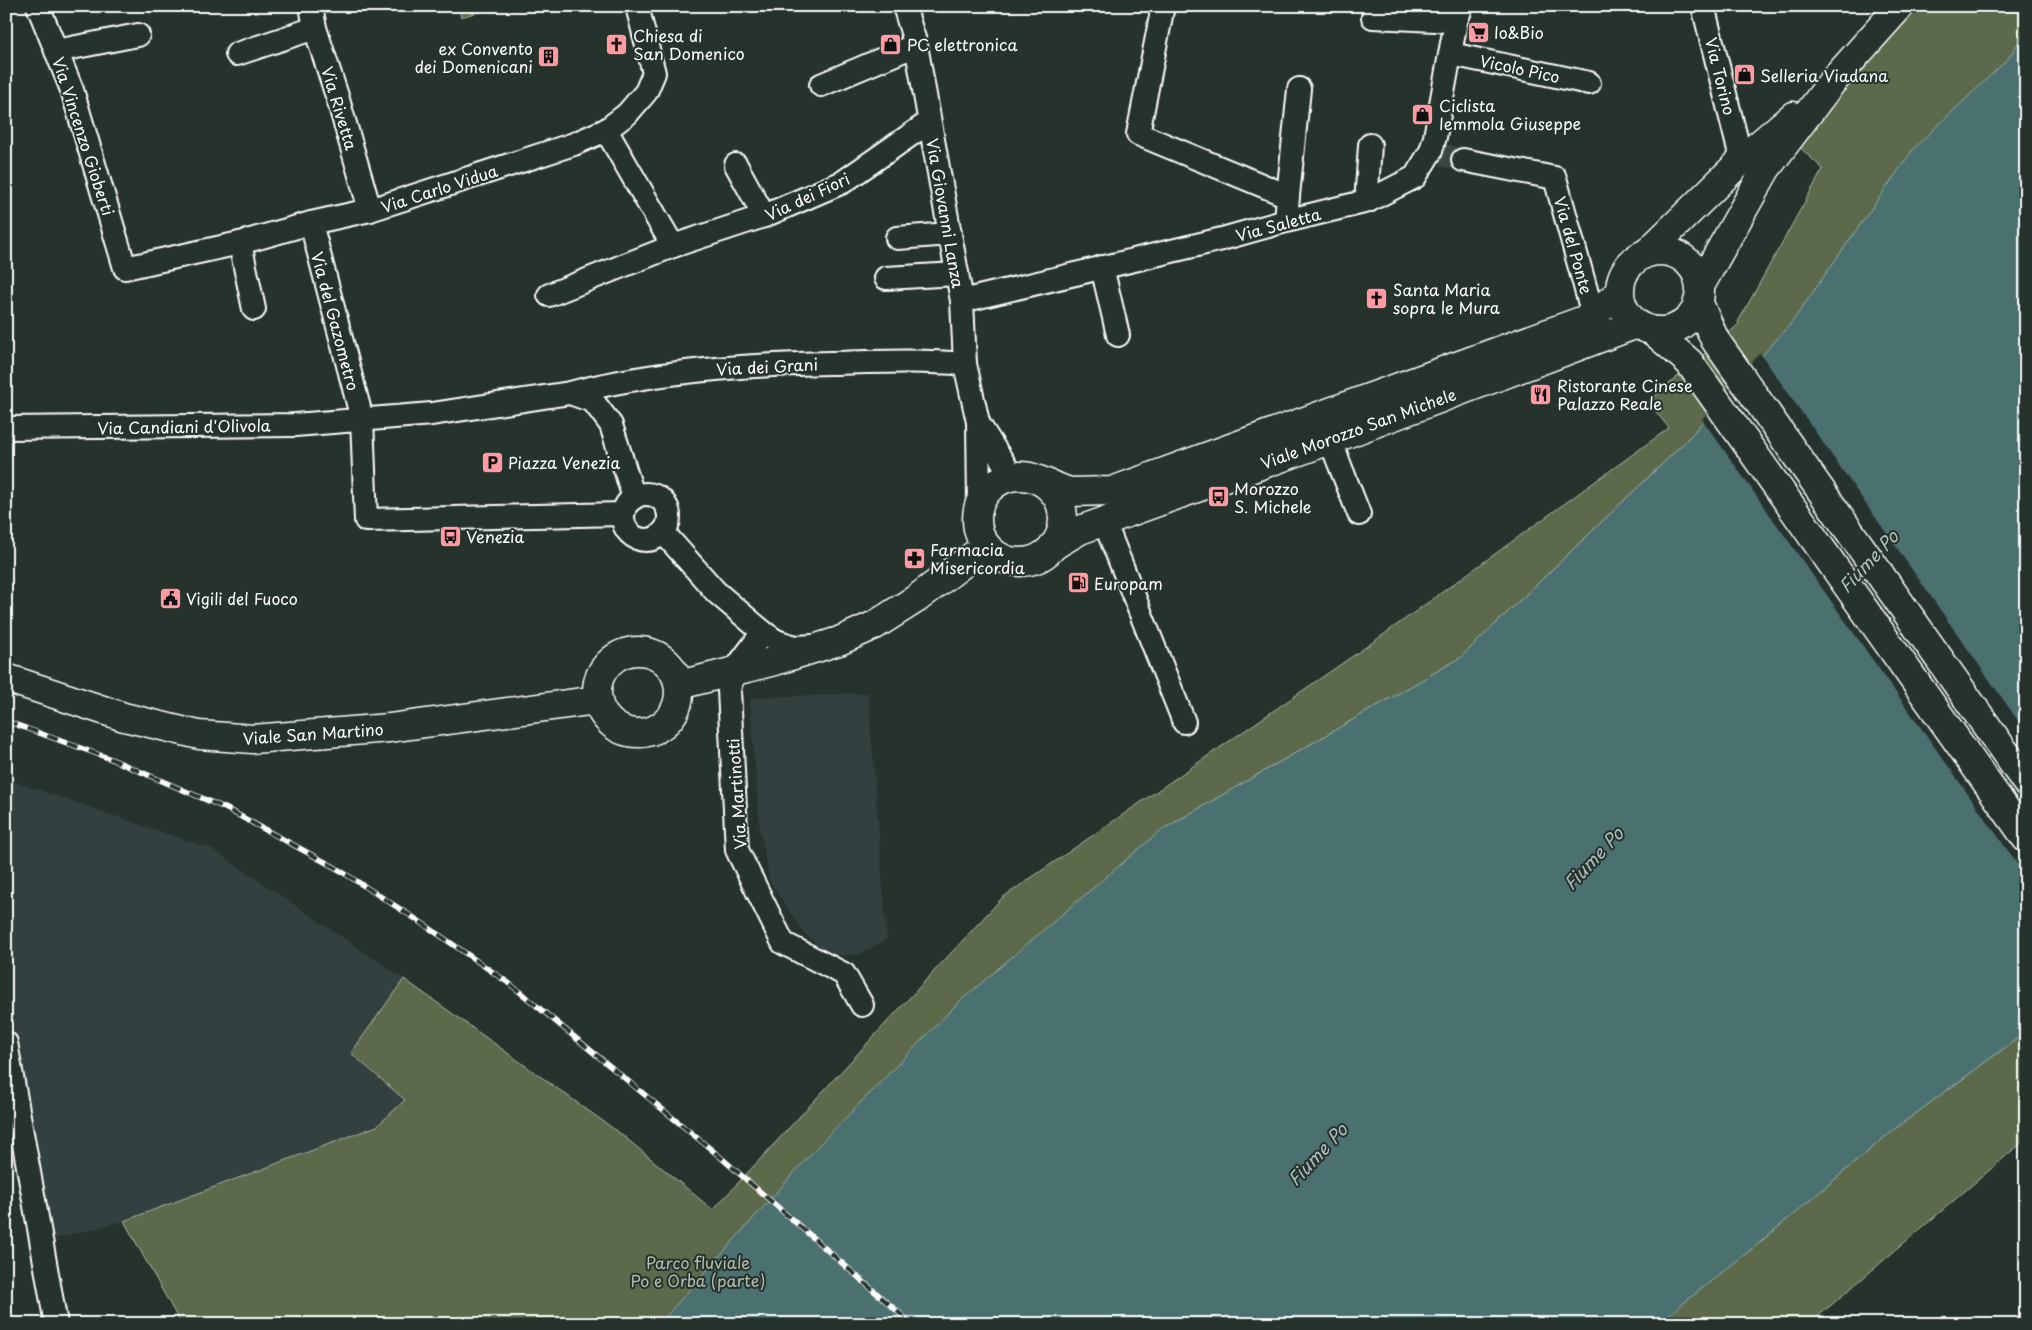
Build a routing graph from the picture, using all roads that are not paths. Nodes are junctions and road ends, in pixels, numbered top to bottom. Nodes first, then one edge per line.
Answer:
1 (38, 6) edge
2 (642, 6) edge
3 (904, 6) edge
4 (1163, 6) edge
5 (1702, 6) edge
6 (1900, 6) edge
7 (1459, 14) edge
8 (313, 17) edge
9 (1373, 17) dead end
10 (138, 35) dead end
11 (916, 45) junction
12 (56, 51) junction
13 (237, 54) dead end
14 (1451, 54) junction
15 (1832, 82) junction
16 (1589, 83) dead end
17 (821, 85) dead end
18 (1300, 89) dead end
19 (929, 122) junction
20 (606, 130) junction
21 (1370, 145) dead end
22 (1738, 146) dead end
23 (1445, 156) junction
24 (736, 166) dead end
25 (1288, 196) junction
26 (1368, 201) junction
27 (370, 210) junction
28 (764, 216) junction
29 (1286, 221) junction
30 (311, 223) junction
31 (950, 234) junction
32 (897, 238) dead end
33 (240, 243) junction
34 (673, 246) junction
35 (1648, 252) junction
36 (1102, 267) junction
37 (125, 268) joint
38 (957, 274) junction
39 (886, 278) dead end
40 (1619, 293) junction
41 (1699, 293) junction
42 (549, 294) dead end
43 (962, 300) junction
44 (254, 310) dead end
45 (1593, 315) junction
46 (1645, 327) junction
47 (1118, 335) dead end
48 (965, 364) junction
49 (570, 393) junction
50 (362, 419) junction
51 (978, 422) junction
52 (6, 428) edge
53 (1330, 440) junction
54 (1012, 476) junction
55 (1041, 481) junction
56 (979, 504) junction
57 (628, 506) junction
58 (1359, 514) dead end
59 (1104, 521) junction
60 (664, 532) junction
61 (986, 546) junction
62 (1053, 546) junction
63 (763, 632) junction
64 (819, 646) junction
65 (734, 671) junction
66 (6, 678) edge
67 (679, 685) junction
68 (597, 700) junction
69 (1184, 722) dead end
70 (2026, 782) edge
71 (2026, 838) edge
72 (862, 1005) dead end
73 (6, 1043) edge
74 (8, 1069) edge
75 (56, 1324) edge

1 - 12 street, Via Vincenzo Gioberti
2 - 20 street, Via Carlo Vidua
3 - 11 street, Via Giovanni Lanza
4 - 25 street
5 - 22 street, Via Torino
6 - 15 main road
7 - 9 street
7 - 14 street, Via Saletta
8 - 13 street
8 - 27 street, Via Rivetta
10 - 12 street
11 - 17 street
11 - 19 street, Via Giovanni Lanza
12 - 37 street, Via Vincenzo Gioberti
14 - 16 street, Vicolo Pico
14 - 23 street, Via Saletta
15 - 35 main road
15 - 41 main road
18 - 25 street
19 - 28 street, Via dei Fiori
19 - 31 street, Via Giovanni Lanza
20 - 27 street, Via Carlo Vidua
20 - 34 street
21 - 26 street
23 - 26 street, Via Saletta
23 - 45 street, Via del Ponte
24 - 28 street
25 - 29 street
26 - 29 street, Via Saletta
27 - 30 street, Via Carlo Vidua
28 - 34 street, Via dei Fiori
29 - 36 street, Via Saletta
30 - 33 street, Via Carlo Vidua
30 - 50 street, Via del Gazometro
31 - 32 street
31 - 38 street, Via Giovanni Lanza
33 - 37 street, Via Carlo Vidua
33 - 44 street
34 - 42 street, Via dei Fiori
35 - 40 main road
35 - 41 main road
36 - 43 street, Via Saletta
36 - 47 street
38 - 39 street
38 - 43 street, Via Giovanni Lanza
40 - 45 main road, Viale Morozzo San Michele
40 - 46 main road
41 - 46 main road
41 - 70 main road
43 - 48 street, Via Giovanni Lanza
45 - 55 main road, Viale Morozzo San Michele
46 - 53 main road, Viale Morozzo San Michele
46 - 71 main road
48 - 49 street, Via dei Grani
48 - 51 street, Via Giovanni Lanza
49 - 50 street
49 - 57 street
50 - 52 street, Via Candiani d'Olivola
50 - 57 street
51 - 54 street, Via Giovanni Lanza
51 - 56 street, Via Giovanni Lanza
53 - 58 street
53 - 59 main road, Viale Morozzo San Michele
54 - 55 main road
54 - 56 main road
55 - 62 main road
56 - 61 main road
57 - 60 street
57 - 60 street
59 - 62 main road, Viale Morozzo San Michele
59 - 69 street
60 - 63 street
61 - 62 main road
61 - 64 main road
63 - 64 street
63 - 65 street, Via Martinotti
64 - 65 main road
65 - 67 main road
65 - 72 street, Via Martinotti
66 - 68 main road, Viale San Martino
67 - 68 main road
67 - 68 main road
73 - 74 street
74 - 75 street

